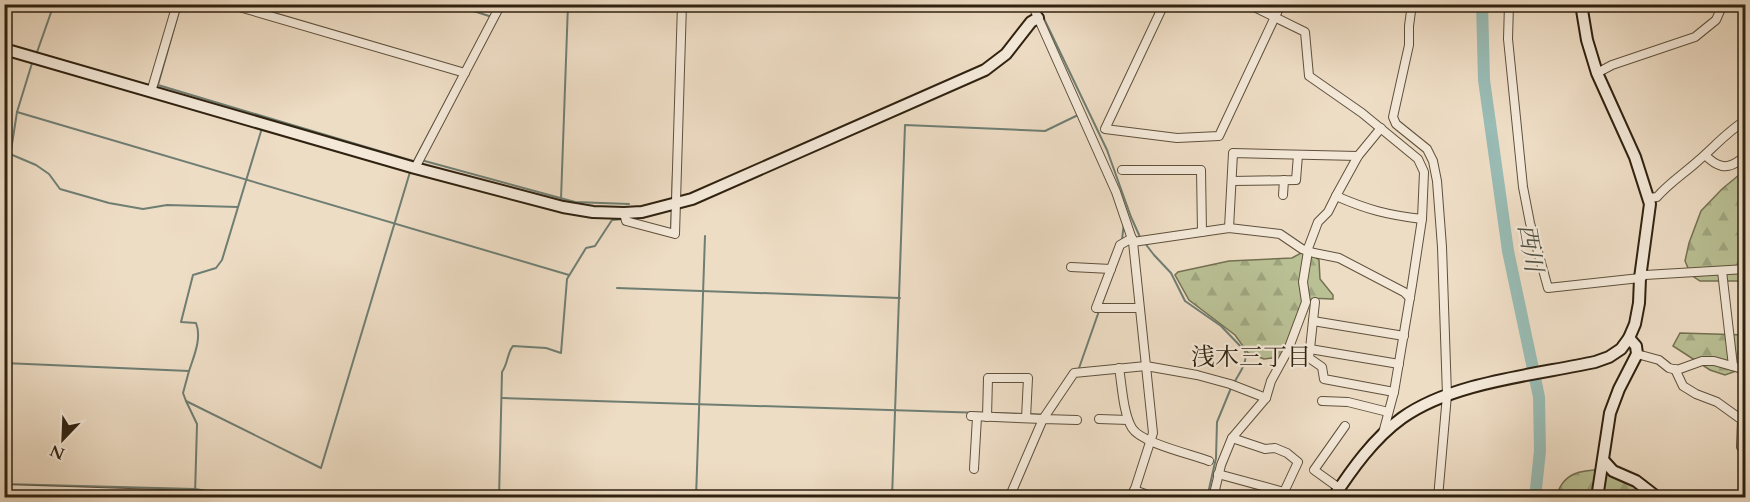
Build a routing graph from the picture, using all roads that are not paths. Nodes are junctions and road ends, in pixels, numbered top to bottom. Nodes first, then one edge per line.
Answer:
1 (177, 4) edge
2 (230, 4) edge
3 (501, 4) edge
4 (682, 4) edge
5 (1032, 4) edge
6 (1164, 4) edge
7 (1248, 4) edge
8 (1281, 4) edge
9 (1412, 4) edge
10 (1509, 4) edge
11 (1581, 4) edge
12 (1723, 4) edge
13 (1275, 17) junction
14 (1038, 18) junction
15 (4, 49) edge
16 (465, 73) junction
17 (1597, 73) junction
18 (151, 92) junction
19 (1746, 120) edge
20 (1381, 128) junction
21 (1298, 155) junction
22 (1705, 155) junction
23 (1358, 156) junction
24 (1740, 160) dead end
25 (415, 168) junction
26 (1122, 170) dead end
27 (1284, 180) junction
28 (1232, 181) junction
29 (1283, 195) dead end
30 (1336, 196) junction
31 (1649, 198) junction
32 (676, 203) junction
33 (624, 213) junction
34 (1422, 219) junction
35 (1229, 228) junction
36 (1202, 232) junction
37 (1133, 240) junction
38 (1307, 251) junction
39 (1071, 267) dead end
40 (1111, 269) junction
41 (1746, 269) edge
42 (1722, 271) junction
43 (1640, 278) junction
44 (1410, 298) junction
45 (1315, 302) dead end
46 (1139, 308) junction
47 (1313, 321) junction
48 (1404, 336) junction
49 (1629, 338) junction
50 (1310, 349) junction
51 (1637, 354) junction
52 (1398, 363) junction
53 (1146, 366) junction
54 (1733, 366) junction
55 (1119, 368) junction
56 (1675, 369) junction
57 (1746, 370) edge
58 (1394, 392) junction
59 (1447, 395) junction
60 (1266, 398) junction
61 (1322, 401) dead end
62 (1388, 412) junction
63 (987, 417) junction
64 (1026, 418) junction
65 (1043, 419) junction
66 (1099, 419) dead end
67 (1077, 420) dead end
68 (1128, 420) junction
69 (1345, 426) dead end
70 (1383, 433) junction
71 (1232, 438) junction
72 (1744, 438) edge
73 (1152, 441) junction
74 (1746, 452) edge
75 (1209, 461) dead end
76 (1604, 461) junction
77 (1746, 462) edge
78 (975, 470) dead end
79 (1218, 474) junction
80 (1746, 486) edge
81 (1340, 488) junction
82 (4, 489) edge
83 (1133, 494) edge
84 (207, 498) edge
85 (1009, 498) edge
86 (1166, 498) edge
87 (1213, 498) edge
88 (1333, 498) edge
89 (1438, 498) edge
90 (1597, 498) edge
91 (1658, 498) edge

1 - 18 street
2 - 16 street
3 - 16 street
4 - 32 street
5 - 14 street
6 - 13 street
7 - 13 street
8 - 13 street
9 - 59 street
10 - 43 street
11 - 17 street
12 - 17 street
13 - 20 street
14 - 32 street
14 - 37 street
15 - 18 street
16 - 25 street
17 - 31 street
18 - 25 street
19 - 22 street
20 - 23 street
20 - 34 street
21 - 23 street
21 - 27 street
21 - 28 street
22 - 24 street
22 - 31 street
23 - 30 street
25 - 33 street
26 - 36 street
27 - 28 street
27 - 29 street
28 - 35 street
30 - 34 street
30 - 38 street
31 - 43 street
32 - 33 street
32 - 33 street
34 - 44 street
35 - 36 street
35 - 38 street
36 - 37 street
37 - 40 street
37 - 46 street
38 - 44 street
38 - 60 street
39 - 40 street
40 - 46 street
41 - 42 street
42 - 43 street
42 - 54 street
43 - 49 street
44 - 48 street
45 - 47 street
46 - 53 street
47 - 48 street
47 - 50 street
48 - 52 street
49 - 51 street
49 - 59 street
50 - 52 street
50 - 58 street
51 - 56 street
51 - 76 street
52 - 58 street
53 - 55 street
53 - 60 street
53 - 73 street
54 - 56 street
54 - 57 street
55 - 65 street
55 - 68 street
56 - 72 street
58 - 62 street
59 - 70 street
59 - 89 street
60 - 71 street
61 - 62 street
62 - 70 street
63 - 64 street
63 - 64 street
63 - 78 street
64 - 65 street
65 - 67 street
65 - 85 street
66 - 68 street
68 - 73 street
69 - 81 street
70 - 81 street
71 - 79 street
71 - 79 street
72 - 74 street
73 - 75 street
73 - 83 street
76 - 90 street
76 - 91 street
77 - 80 street
79 - 87 street
81 - 88 street
82 - 84 street
83 - 86 street

